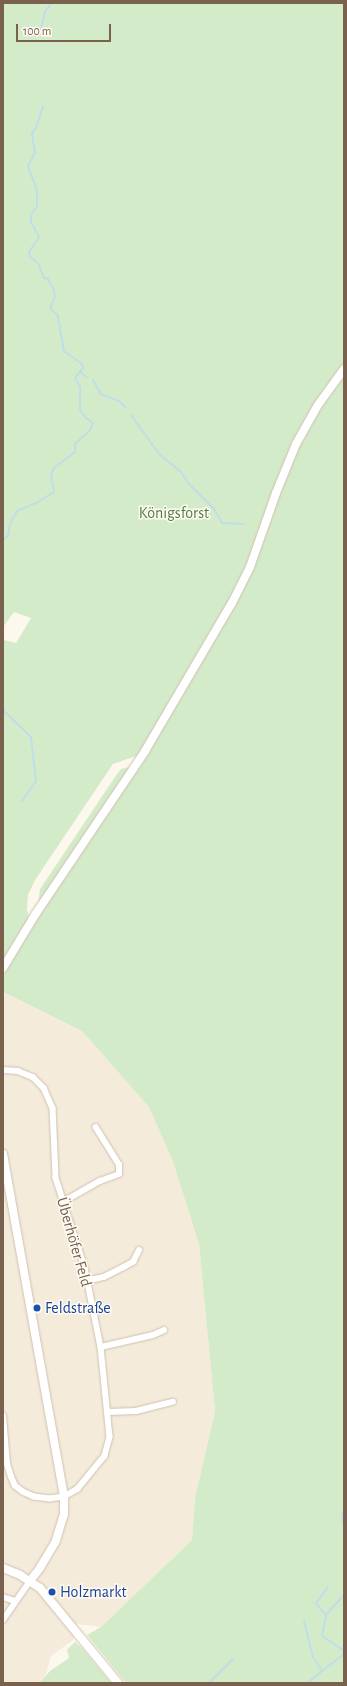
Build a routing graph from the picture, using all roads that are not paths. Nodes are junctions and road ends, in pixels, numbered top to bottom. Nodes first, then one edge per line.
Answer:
1 (344, 369) edge
2 (3, 968) edge
3 (3, 1070) edge
4 (96, 1128) dead end
5 (3, 1154) edge
6 (63, 1202) junction
7 (139, 1250) dead end
8 (86, 1281) junction
9 (164, 1330) dead end
10 (101, 1347) junction
11 (173, 1402) dead end
12 (108, 1412) junction
13 (3, 1416) edge
14 (64, 1497) junction
15 (3, 1568) edge
16 (30, 1581) junction
17 (3, 1597) edge
18 (16, 1601) junction
19 (3, 1620) edge
20 (118, 1683) edge

1 - 2 main road
3 - 6 street, Überhöfer Feld
4 - 6 street
5 - 14 main road
6 - 8 street, Überhöfer Feld
7 - 8 street
8 - 10 street, Überhöfer Feld
9 - 10 street
10 - 12 street, Überhöfer Feld
11 - 12 street
12 - 14 street, Überhöfer Feld
13 - 14 street
14 - 16 main road
15 - 16 main road
16 - 18 street
16 - 20 main road
17 - 18 street
18 - 19 street

